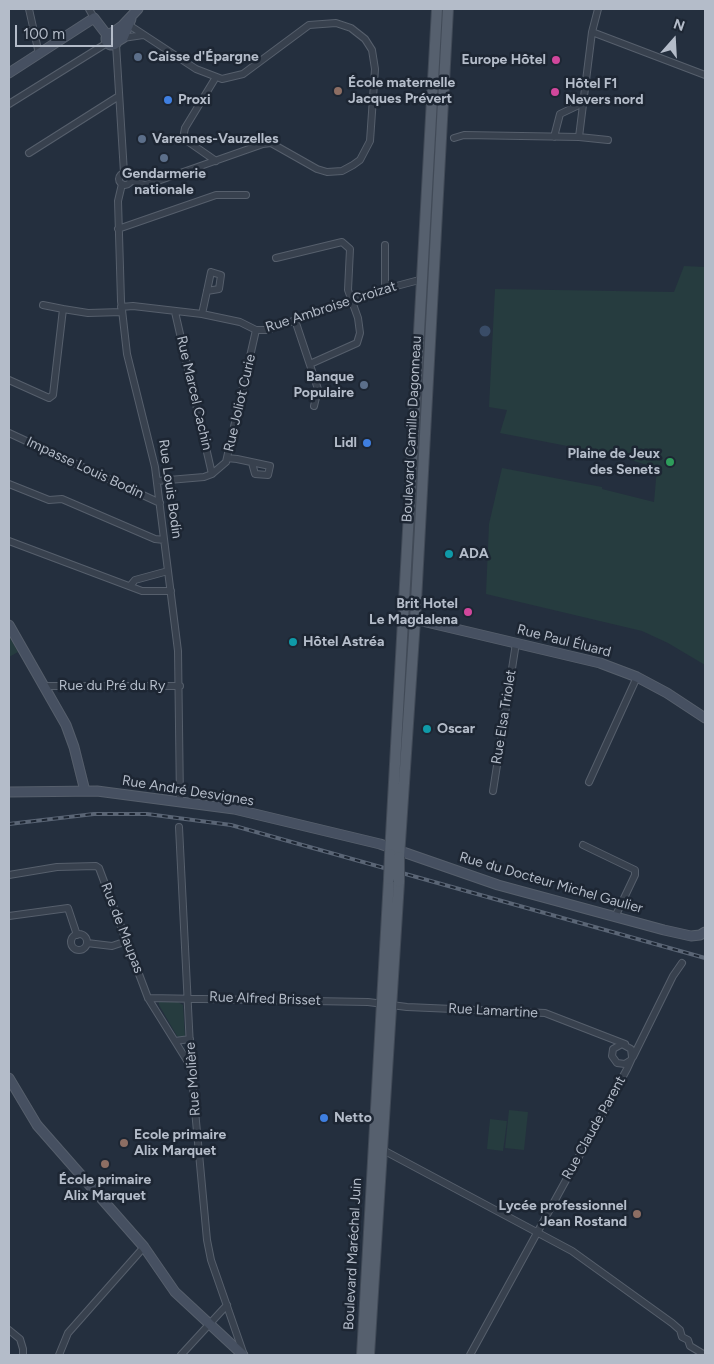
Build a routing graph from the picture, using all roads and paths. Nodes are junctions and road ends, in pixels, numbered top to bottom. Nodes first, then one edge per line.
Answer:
1 (29, 9) edge
2 (89, 9) edge
3 (437, 9) edge
4 (448, 9) edge
5 (598, 9) edge
6 (135, 11) edge
7 (94, 18) junction
8 (129, 25) junction
9 (592, 32) junction
10 (143, 35) junction
11 (114, 39) junction
12 (39, 54) junction
13 (9, 73) edge
14 (705, 75) edge
15 (216, 77) junction
16 (119, 96) junction
17 (583, 103) junction
18 (9, 104) edge
19 (554, 137) junction
20 (579, 137) junction
21 (454, 138) dead end
22 (608, 140) dead end
23 (29, 153) dead end
24 (216, 160) junction
25 (124, 173) junction
26 (132, 181) junction
27 (122, 184) junction
28 (246, 195) dead end
29 (118, 229) junction
30 (385, 245) dead end
31 (276, 258) dead end
32 (423, 279) junction
33 (385, 289) junction
34 (207, 291) dead end
35 (352, 301) junction
36 (43, 305) dead end
37 (63, 309) junction
38 (122, 310) junction
39 (175, 312) junction
40 (202, 314) junction
41 (295, 320) junction
42 (256, 330) junction
43 (310, 364) junction
44 (9, 380) edge
45 (314, 406) dead end
46 (9, 433) edge
47 (227, 458) junction
48 (252, 463) dead end
49 (212, 474) junction
50 (157, 481) junction
51 (9, 484) edge
52 (160, 503) junction
53 (164, 540) junction
54 (9, 541) edge
55 (168, 571) junction
56 (130, 586) junction
57 (171, 590) junction
58 (404, 619) junction
59 (415, 620) junction
60 (9, 625) edge
61 (516, 643) junction
62 (638, 677) junction
63 (44, 686) junction
64 (180, 686) junction
65 (705, 718) edge
66 (589, 782) dead end
67 (85, 791) junction
68 (493, 791) dead end
69 (9, 792) edge
70 (180, 801) junction
71 (179, 827) dead end
72 (584, 845) dead end
73 (395, 852) junction
74 (9, 875) edge
75 (394, 881) junction
76 (9, 916) edge
77 (615, 917) junction
78 (705, 932) edge
79 (77, 935) junction
80 (127, 941) junction
81 (87, 943) junction
82 (682, 963) dead end
83 (189, 997) junction
84 (148, 998) junction
85 (387, 1005) junction
86 (600, 1035) junction
87 (190, 1039) junction
88 (175, 1041) junction
89 (640, 1042) junction
90 (628, 1046) junction
91 (613, 1049) junction
92 (632, 1059) junction
93 (191, 1067) junction
94 (9, 1078) edge
95 (377, 1150) junction
96 (537, 1232) junction
97 (144, 1247) junction
98 (227, 1304) junction
99 (210, 1324) junction
100 (9, 1330) edge
101 (23, 1355) edge
102 (59, 1355) edge
103 (181, 1355) edge
104 (243, 1355) edge
105 (362, 1355) edge
106 (369, 1355) edge
107 (470, 1355) edge
108 (705, 1355) edge

1 - 12 street
2 - 7 street
3 - 32 main road, Boulevard Camille Dagonneau
4 - 59 main road, Boulevard Camille Dagonneau
5 - 9 street
6 - 8 street
6 - 11 street
7 - 11 street
7 - 12 street
8 - 10 street
8 - 11 street
9 - 14 street
9 - 17 street
10 - 11 street
10 - 15 street
11 - 16 street
11 - 18 street
12 - 13 street
15 - 24 street
15 - 24 street
16 - 23 street
16 - 25 street
17 - 19 street
17 - 20 street
19 - 20 street
19 - 21 street
20 - 22 street
24 - 26 street
25 - 26 street
25 - 27 street
26 - 27 street
27 - 29 street, Rue Louis Bodin
28 - 29 street
29 - 38 street, Rue Louis Bodin
30 - 33 street
31 - 35 street
32 - 33 street, Rue Ambroise Croizat
32 - 58 main road, Boulevard Camille Dagonneau
33 - 35 street, Rue Ambroise Croizat
34 - 40 street
35 - 41 street, Rue Ambroise Croizat
35 - 43 street
36 - 37 street, Rue Ambroise Croizat
37 - 38 street, Rue Ambroise Croizat
37 - 44 street
38 - 39 street, Rue Ambroise Croizat
38 - 50 street, Rue Louis Bodin
39 - 40 street, Rue Ambroise Croizat
39 - 49 street, Rue Marcel Cachin
40 - 42 street, Rue Ambroise Croizat
41 - 42 street, Rue Ambroise Croizat
41 - 43 street
42 - 47 street, Rue Joliot Curie
43 - 45 street
46 - 52 street, Impasse Louis Bodin
47 - 48 street
47 - 49 street, Rue Joliot Curie
49 - 50 street
50 - 52 street, Rue Louis Bodin
51 - 53 street
52 - 53 street, Rue Louis Bodin
53 - 55 street, Rue Louis Bodin
54 - 56 street
55 - 56 street
55 - 57 street, Rue Louis Bodin
56 - 57 street
57 - 64 street, Rue Louis Bodin
58 - 59 street, Rue Paul Éluard
58 - 73 main road, Boulevard Camille Dagonneau
59 - 61 street, Rue Paul Éluard
59 - 73 main road, Boulevard Camille Dagonneau
60 - 63 street
61 - 62 street, Rue Paul Éluard
61 - 68 street, Rue Elsa Triolet
62 - 65 street, Rue Paul Éluard
62 - 66 street
63 - 64 street, Rue du Pré du Ry
63 - 67 street
64 - 70 street, Rue Louis Bodin
67 - 69 street, Rue André Desvignes
67 - 70 street, Rue André Desvignes
70 - 73 street, Rue André Desvignes
71 - 83 street, Rue Molière
72 - 77 street
73 - 75 main road, Boulevard Maréchal Juin, bridge
73 - 77 street, Rue du Docteur Michel Gaulier
74 - 80 street, Rue de Maupas
75 - 85 main road, Boulevard Maréchal Juin
75 - 85 main road, Boulevard Maréchal Juin
76 - 79 street
77 - 78 street, Rue du Docteur Michel Gaulier
79 - 81 street
79 - 81 street
80 - 81 street
80 - 84 street, Rue de Maupas
82 - 89 street, Rue Claude Parent
83 - 84 street, Rue Alfred Brisset
83 - 85 street, Rue Alfred Brisset
83 - 87 street, Rue Molière
84 - 88 street, Rue de Maupas
85 - 86 street, Rue Lamartine
85 - 95 main road, Boulevard Maréchal Juin
86 - 90 street, Rue Lamartine
86 - 91 street, Rue Lamartine
87 - 88 street
87 - 93 street, Rue Molière
88 - 93 street, Rue de Maupas
89 - 90 street
89 - 92 street, Rue Claude Parent
90 - 91 street
90 - 92 street
91 - 92 street
92 - 96 street, Rue Claude Parent
93 - 98 street, Rue Molière
94 - 97 street
95 - 96 street
95 - 105 main road, Boulevard Maréchal Juin
95 - 106 main road, Boulevard Maréchal Juin
96 - 107 street, Rue Claude Parent
96 - 108 street
97 - 99 street
97 - 102 street
98 - 99 street
98 - 104 street, Rue Molière
99 - 103 street
99 - 104 street
100 - 101 street

